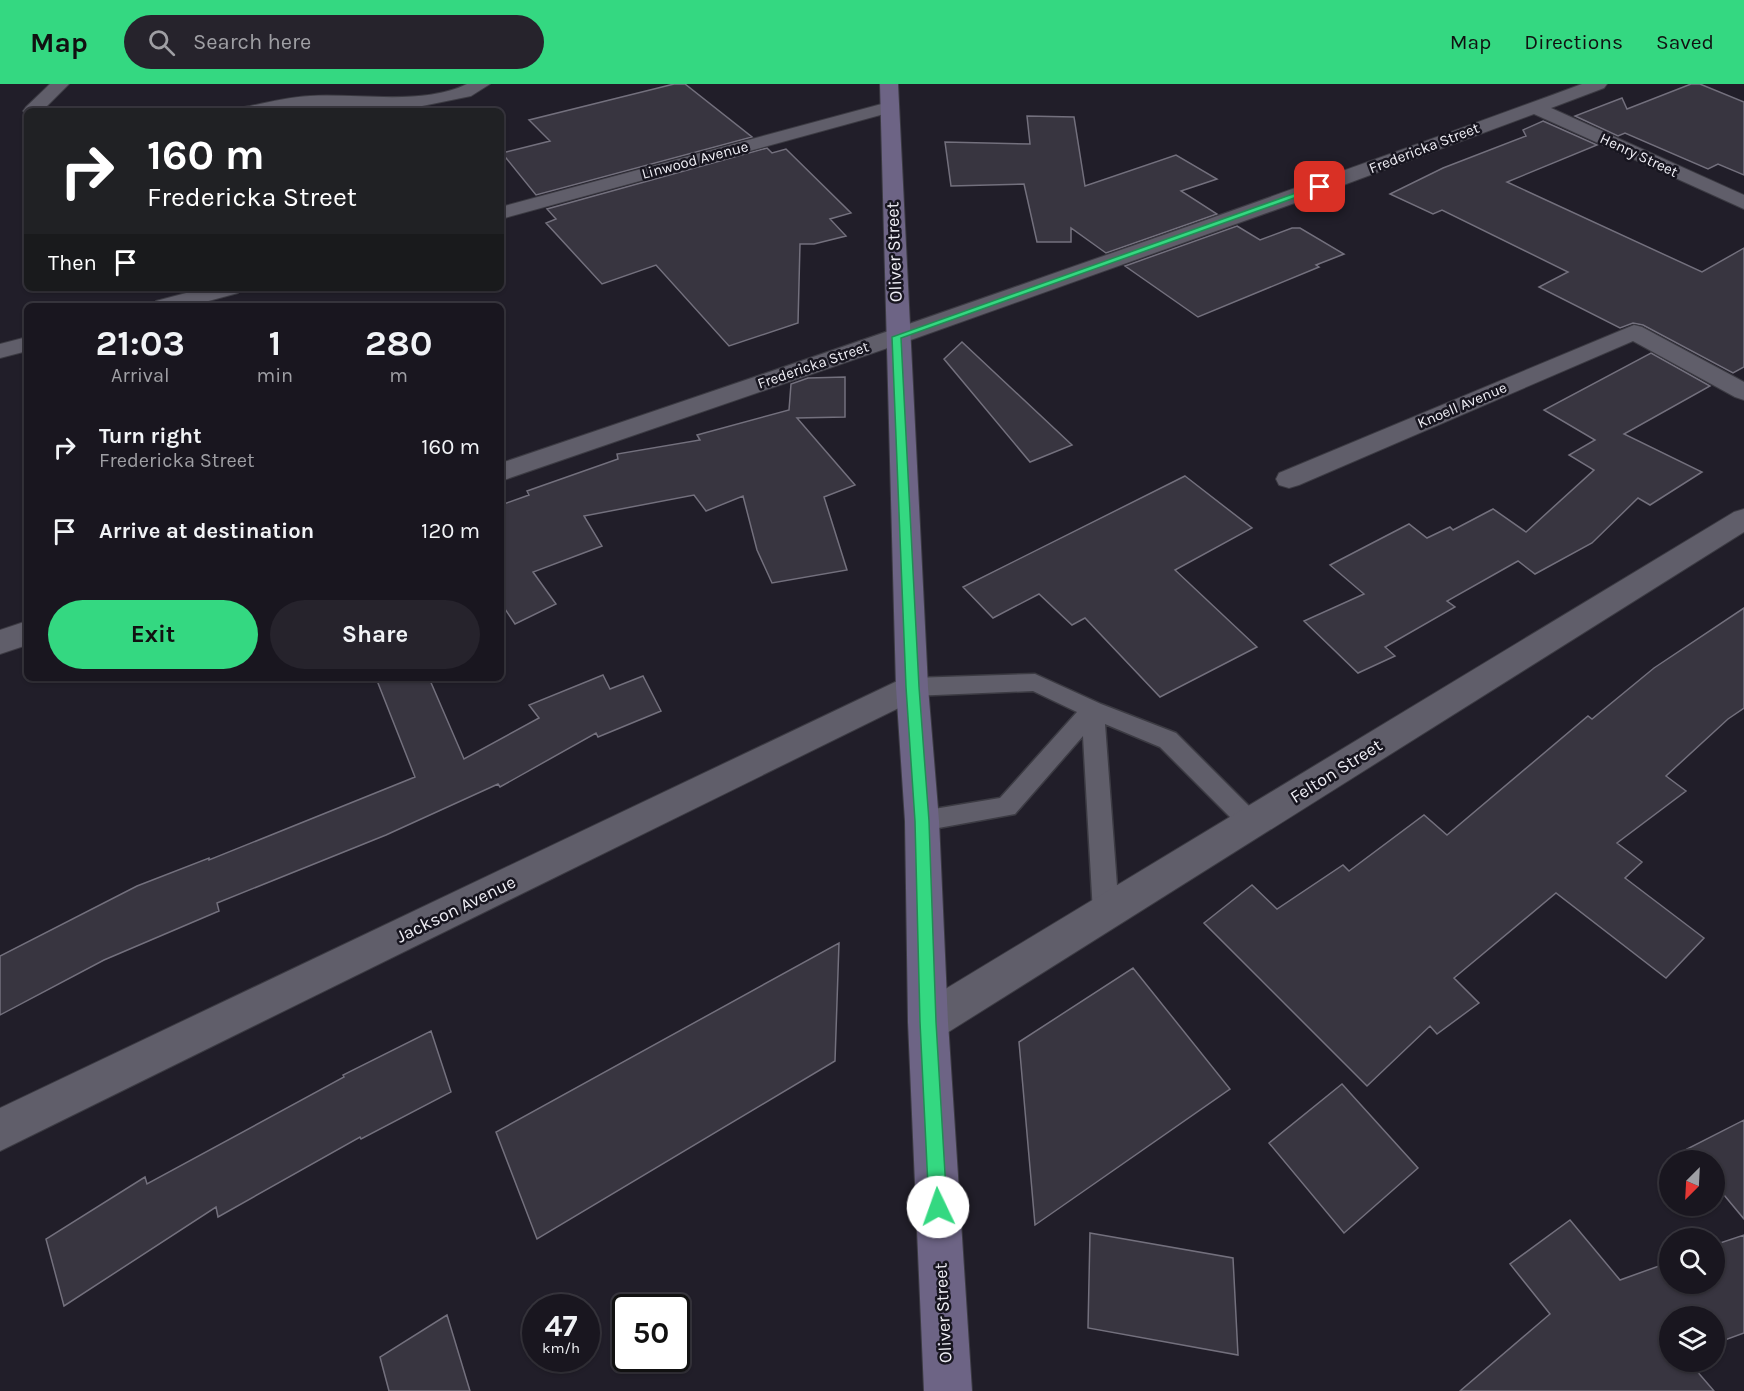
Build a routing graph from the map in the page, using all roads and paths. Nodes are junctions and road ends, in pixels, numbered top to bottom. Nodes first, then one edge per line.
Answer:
1 (60, 84) edge
2 (481, 84) edge
3 (1598, 84) edge
4 (889, 95) edge
5 (1534, 107) junction
6 (35, 108) edge
7 (267, 108) edge
8 (1744, 203) edge
9 (504, 212) edge
10 (219, 291) edge
11 (175, 303) edge
12 (897, 337) junction
13 (24, 345) edge
14 (0, 351) edge
15 (1744, 392) edge
16 (504, 470) edge
17 (1289, 479) dead end
18 (1744, 519) edge
19 (24, 634) edge
20 (0, 642) edge
21 (912, 687) junction
22 (1093, 710) junction
23 (922, 821) junction
24 (1251, 823) junction
25 (1106, 913) junction
26 (928, 1022) junction
27 (0, 1130) edge
28 (948, 1391) edge

1 - 6 street
2 - 7 street
3 - 5 street, Fredericka Street
4 - 9 street, Linwood Avenue
4 - 12 main road, Oliver Street
5 - 8 street, Henry Street
5 - 12 street, Fredericka Street
10 - 11 street
12 - 16 street, Fredericka Street
12 - 21 main road, Oliver Street
13 - 14 street
15 - 17 street, Knoell Avenue
18 - 24 street, Felton Street
19 - 20 street
21 - 22 lane
21 - 23 main road, Oliver Street
21 - 27 street, Jackson Avenue
22 - 23 lane
22 - 24 lane
22 - 25 lane
23 - 26 main road, Oliver Street
24 - 25 street, Felton Street
25 - 26 street, Felton Street
26 - 28 main road, Oliver Street

